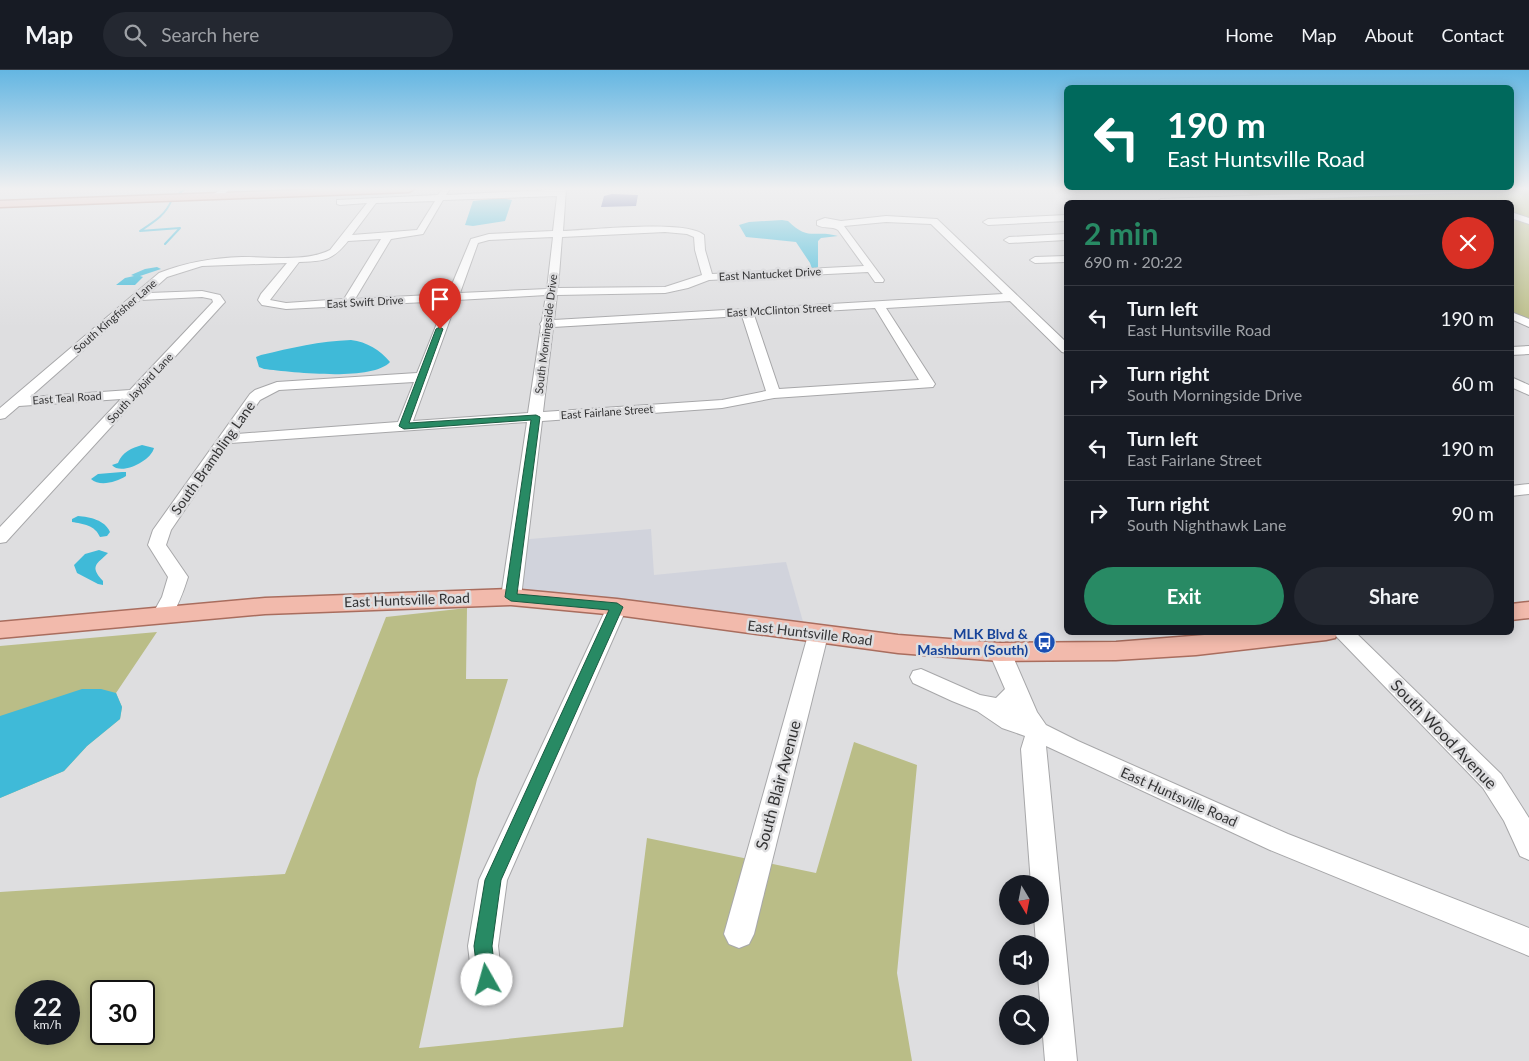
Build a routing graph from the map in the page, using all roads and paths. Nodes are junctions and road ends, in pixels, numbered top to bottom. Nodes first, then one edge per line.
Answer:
1 (347, 235) edge
2 (394, 235) edge
3 (529, 235) edge
4 (558, 235) edge
5 (699, 235) edge
6 (846, 235) edge
7 (948, 235) edge
8 (388, 236) junction
9 (1064, 237) edge
10 (345, 238) junction
11 (1009, 240) dead end
12 (296, 259) junction
13 (1064, 259) edge
14 (1035, 260) dead end
15 (871, 269) junction
16 (708, 277) junction
17 (879, 280) dead end
18 (552, 292) junction
19 (136, 297) junction
20 (452, 297) junction
21 (1012, 297) junction
22 (347, 303) junction
23 (879, 305) junction
24 (747, 312) junction
25 (1514, 316) edge
26 (1529, 323) edge
27 (546, 324) junction
28 (1064, 347) edge
29 (1529, 350) edge
30 (1514, 351) edge
31 (422, 377) junction
32 (1514, 383) edge
33 (1529, 391) edge
34 (134, 394) junction
35 (774, 394) junction
36 (16, 402) junction
37 (0, 403) edge
38 (0, 415) edge
39 (536, 417) junction
40 (404, 426) junction
41 (226, 439) junction
42 (1529, 489) edge
43 (1514, 491) edge
44 (1, 535) edge
45 (511, 597) junction
46 (617, 607) junction
47 (1529, 610) edge
48 (1514, 612) edge
49 (162, 615) junction
50 (0, 630) edge
51 (818, 635) junction
52 (1298, 635) edge
53 (1345, 635) edge
54 (1000, 652) junction
55 (921, 677) dead end
56 (1016, 690) junction
57 (986, 706) junction
58 (1038, 731) junction
59 (1529, 848) edge
60 (739, 934) dead end
61 (1529, 942) edge
62 (487, 980) dead end
63 (1061, 1061) edge

1 - 10 street, South Kingfisher Lane
2 - 8 street
3 - 20 street
4 - 18 street, South Morningside Drive
5 - 16 street
6 - 15 street
7 - 21 street
8 - 10 street
8 - 22 street
9 - 11 street
10 - 12 street, South Kingfisher Lane
12 - 19 street, South Kingfisher Lane
12 - 22 street, East Swift Drive
13 - 14 street
15 - 16 street, East Nantucket Drive
15 - 17 street
16 - 18 street, East Nantucket Drive
18 - 20 street, East Swift Drive
18 - 27 street, South Morningside Drive
19 - 34 street, South Jaybird Lane
19 - 36 street, South Kingfisher Lane
20 - 22 street, East Swift Drive
20 - 31 street
21 - 23 street, East McClinton Street
21 - 28 street
23 - 24 street, East McClinton Street
23 - 35 street, East Fairlane Street
24 - 27 street, East McClinton Street
24 - 35 street
25 - 26 street
27 - 39 street, South Morningside Drive
29 - 30 street
31 - 40 street
31 - 41 street, South Brambling Lane
32 - 33 street
34 - 36 street, East Teal Road
34 - 44 street, South Jaybird Lane
35 - 39 street, East Fairlane Street
36 - 37 street, East Teal Road
36 - 38 street, South Kingfisher Lane
39 - 40 street, East Fairlane Street
39 - 45 street, South Morningside Drive
40 - 41 street, East Fairlane Street
41 - 49 street, South Brambling Lane
42 - 43 street
45 - 46 main road, East Huntsville Road
45 - 49 main road, East Huntsville Road
46 - 51 main road, East Huntsville Road
46 - 62 street
47 - 48 main road
49 - 50 main road, East Huntsville Road
51 - 54 main road, East Huntsville Road
51 - 60 street, South Blair Avenue
52 - 54 main road
53 - 59 street, South Wood Avenue
54 - 56 street, East Huntsville Road
55 - 57 street
56 - 57 street
56 - 58 street, East Huntsville Road
57 - 58 street
58 - 61 street, East Huntsville Road
58 - 63 street

